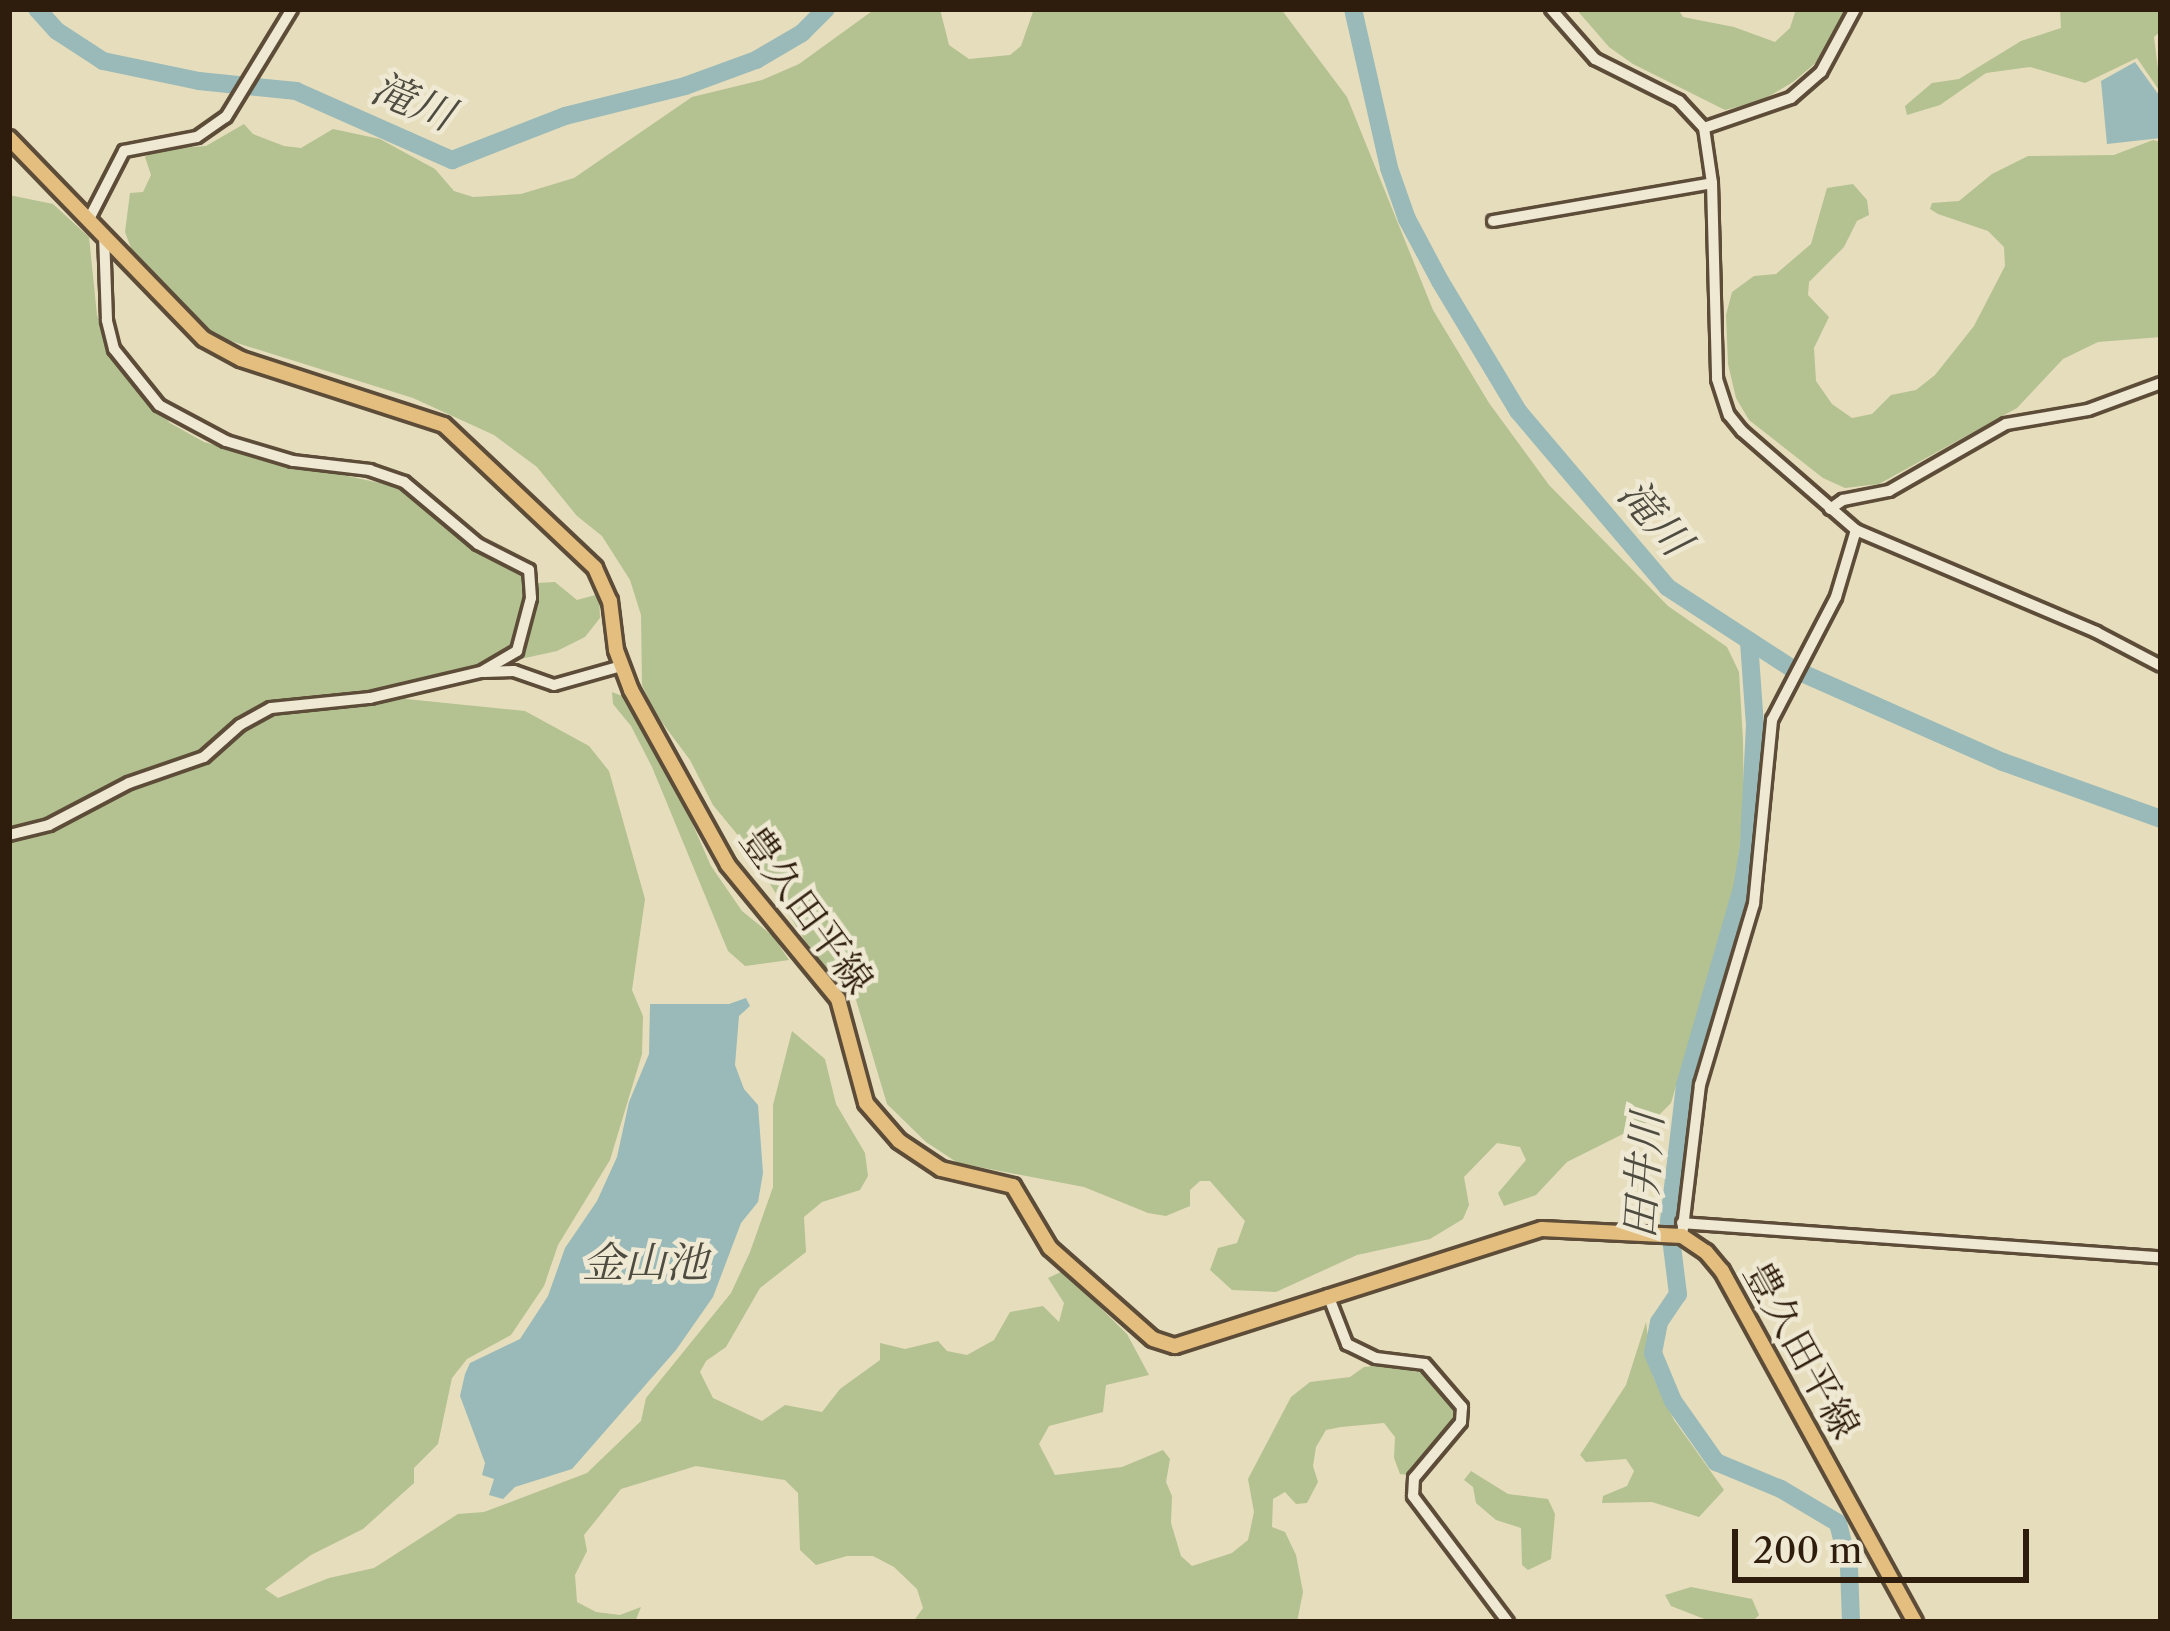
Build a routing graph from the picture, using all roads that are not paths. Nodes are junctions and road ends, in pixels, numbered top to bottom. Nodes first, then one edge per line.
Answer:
1 (292, 9) edge
2 (1551, 9) edge
3 (1855, 9) edge
4 (1703, 128) junction
5 (9, 138) edge
6 (1712, 184) junction
7 (88, 221) junction
8 (1493, 221) dead end
9 (104, 236) junction
10 (2161, 383) edge
11 (1830, 509) junction
12 (1856, 530) junction
13 (620, 666) junction
14 (2161, 666) edge
15 (481, 672) junction
16 (9, 835) edge
17 (1675, 1232) junction
18 (2161, 1257) edge
19 (1328, 1295) junction
20 (1508, 1622) edge
21 (1915, 1622) edge

1 - 7 street
2 - 4 street
3 - 4 street
4 - 6 street
5 - 7 main road, 豊久田平線
6 - 8 street
6 - 11 street
7 - 9 main road, 豊久田平線
9 - 13 main road, 豊久田平線
9 - 15 street
10 - 11 street
11 - 12 street
12 - 14 street
12 - 17 street
13 - 15 street
13 - 19 main road, 豊久田平線
15 - 16 street
17 - 18 street
17 - 19 main road, 豊久田平線
17 - 21 main road, 豊久田平線
19 - 20 street

